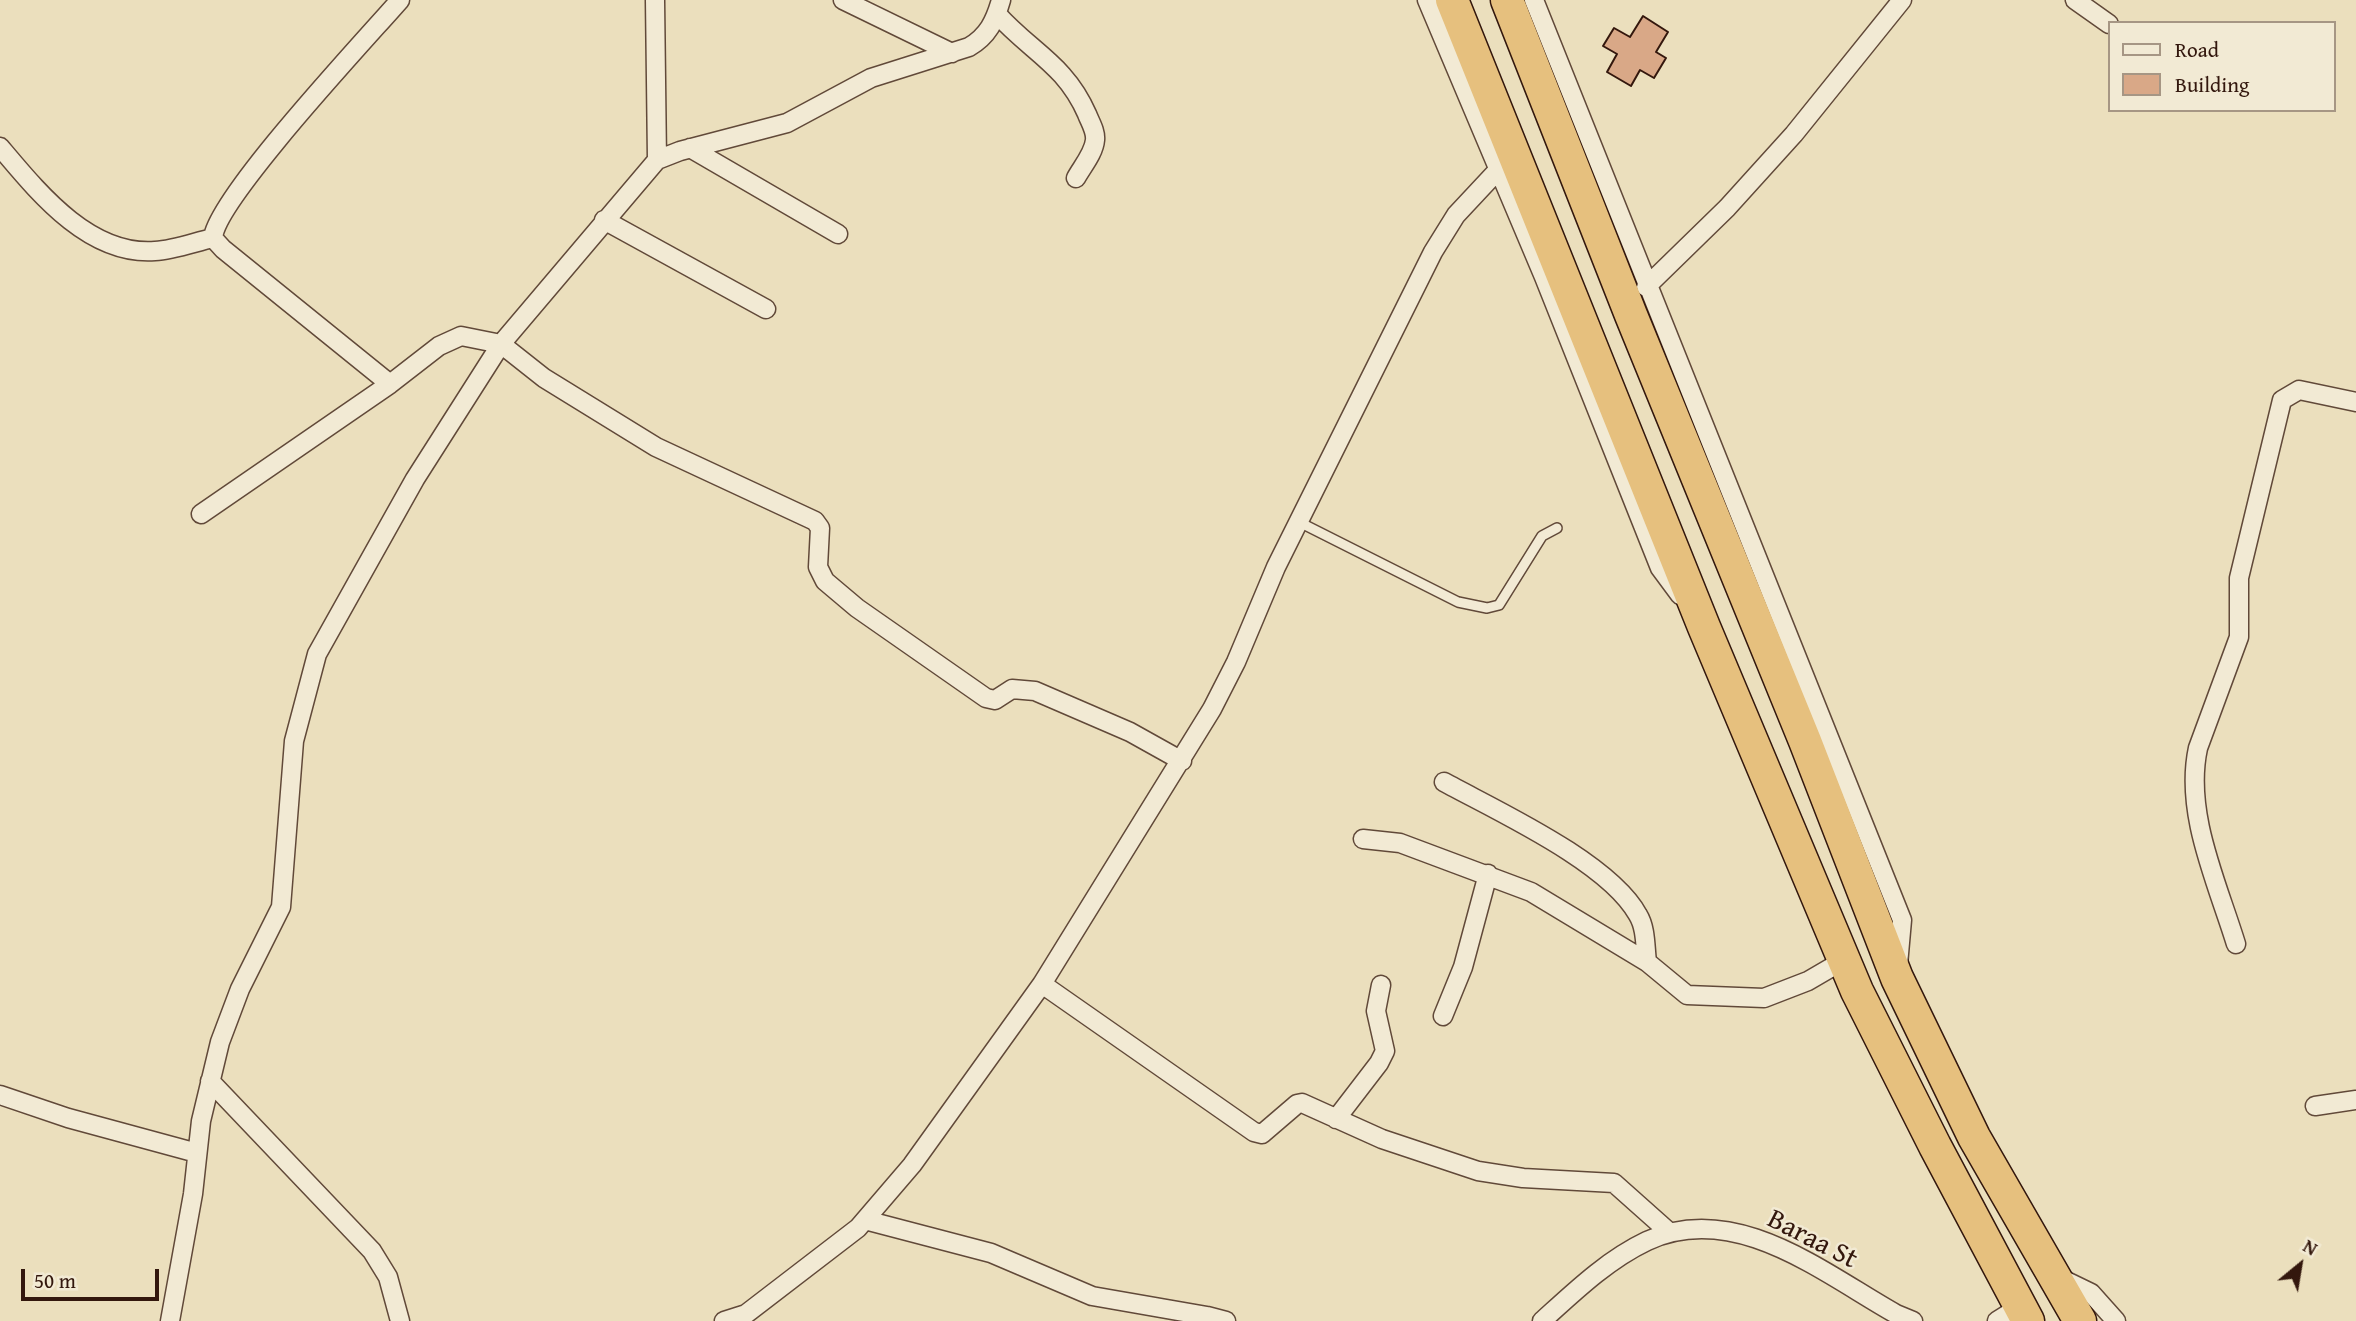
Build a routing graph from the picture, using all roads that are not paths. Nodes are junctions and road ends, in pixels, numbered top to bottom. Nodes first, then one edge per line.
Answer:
1 (400, 0) edge
2 (655, 0) edge
3 (843, 0) edge
4 (1427, 0) edge
5 (1452, 0) edge
6 (1507, 0) edge
7 (1534, 0) edge
8 (1902, 0) edge
9 (2075, 0) edge
10 (999, 7) edge
11 (2108, 22) edge
12 (952, 53) junction
13 (0, 147) edge
14 (690, 148) junction
15 (657, 160) junction
16 (1499, 169) junction
17 (1076, 178) dead end
18 (604, 220) junction
19 (838, 234) dead end
20 (213, 238) junction
21 (1646, 287) junction
22 (766, 309) dead end
23 (501, 344) junction
24 (390, 384) junction
25 (2356, 402) edge
26 (201, 514) dead end
27 (1299, 522) junction
28 (1557, 528) dead end
29 (1752, 612) junction
30 (1704, 627) junction
31 (1805, 741) junction
32 (1758, 755) junction
33 (1182, 761) junction
34 (1444, 782) dead end
35 (1363, 839) dead end
36 (1488, 874) junction
37 (2236, 944) dead end
38 (1844, 960) junction
39 (1647, 962) junction
40 (1897, 978) junction
41 (1042, 985) junction
42 (1381, 985) dead end
43 (1443, 1016) dead end
44 (210, 1082) junction
45 (0, 1096) edge
46 (2356, 1100) edge
47 (2315, 1105) dead end
48 (1336, 1119) junction
49 (197, 1153) junction
50 (865, 1220) junction
51 (1669, 1232) junction
52 (2052, 1274) junction
53 (1207, 1316) junction
54 (2009, 1318) edge
55 (170, 1321) edge
56 (400, 1321) edge
57 (724, 1321) edge
58 (1179, 1321) edge
59 (1226, 1321) edge
60 (1542, 1321) edge
61 (1913, 1321) edge
62 (2080, 1321) edge
63 (2116, 1321) edge

1 - 20 street
2 - 15 street
3 - 12 street
4 - 16 street
5 - 30 highway
6 - 29 highway
7 - 21 street
8 - 21 street
9 - 11 street
10 - 12 street
10 - 17 street
12 - 14 street
13 - 20 street
14 - 15 street
14 - 19 street
15 - 18 street
16 - 27 street
16 - 30 street
18 - 22 street
18 - 23 street
20 - 24 street
21 - 40 street
23 - 24 street
23 - 33 street
23 - 44 street
24 - 26 street
25 - 37 street
27 - 28 lane
27 - 33 street
29 - 30 highway
29 - 31 highway
30 - 32 highway
31 - 32 highway
31 - 40 highway
32 - 38 highway
33 - 41 street
34 - 39 street
35 - 36 street
36 - 39 street
36 - 43 street
38 - 39 street
38 - 54 highway
40 - 52 highway
41 - 48 street
41 - 50 street
42 - 48 street
44 - 49 street
44 - 56 street
45 - 49 street
46 - 47 street
48 - 51 street
49 - 55 street
50 - 53 street
50 - 57 street
51 - 60 street, Baraa St
51 - 61 street, Baraa St
52 - 62 highway
52 - 63 street
53 - 58 street
53 - 59 street

